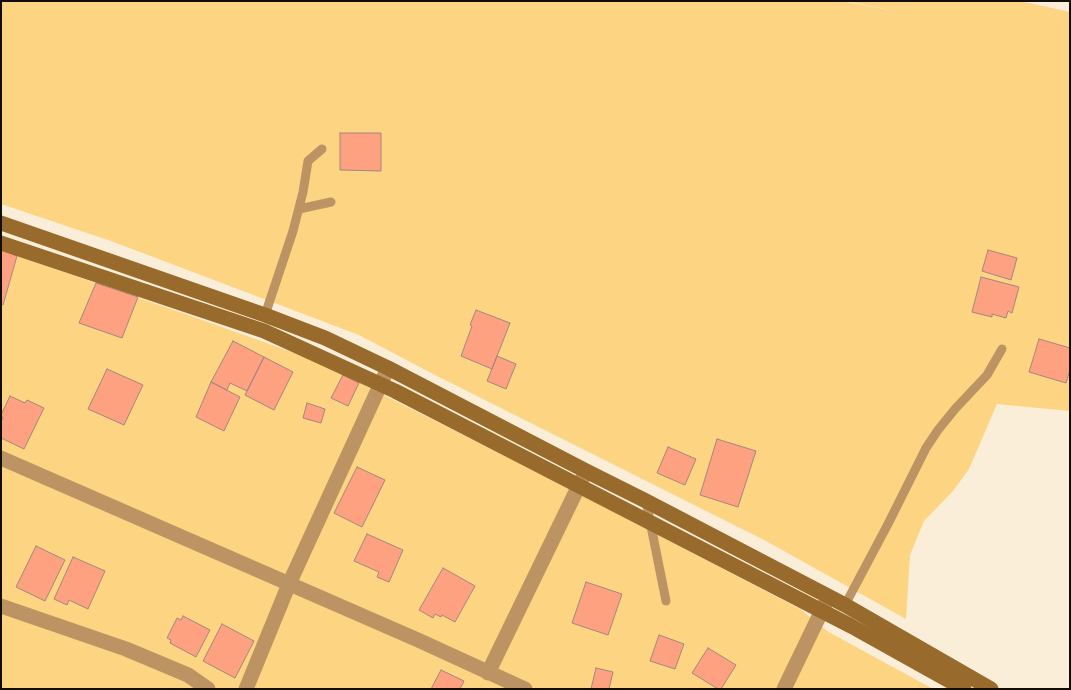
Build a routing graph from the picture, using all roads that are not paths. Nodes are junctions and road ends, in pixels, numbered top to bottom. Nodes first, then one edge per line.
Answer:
1 (322, 148) dead end
2 (331, 202) dead end
3 (299, 209) junction
4 (1, 223) edge
5 (1, 242) edge
6 (265, 315) junction
7 (1002, 349) dead end
8 (388, 368) junction
9 (380, 384) junction
10 (1, 458) edge
11 (586, 471) junction
12 (578, 486) junction
13 (646, 501) junction
14 (651, 523) junction
15 (289, 584) junction
16 (828, 596) junction
17 (666, 601) dead end
18 (845, 605) junction
19 (1, 606) edge
20 (822, 611) junction
21 (491, 679) edge
22 (208, 689) edge
23 (246, 689) edge
24 (525, 689) edge
25 (784, 689) edge
26 (964, 689) edge
27 (991, 689) edge

1 - 3 lane
2 - 3 lane
3 - 6 lane
4 - 6 main road
5 - 9 main road
6 - 8 main road
7 - 18 lane
8 - 9 street
8 - 11 main road
9 - 12 main road
9 - 15 street
10 - 15 street
11 - 12 street
11 - 13 main road
12 - 14 main road
12 - 21 street
13 - 14 lane
13 - 16 main road
14 - 17 lane
14 - 20 main road
15 - 21 street
15 - 23 street
16 - 18 main road
16 - 20 street
18 - 27 main road
19 - 22 street
20 - 25 street
20 - 26 main road
21 - 24 street

